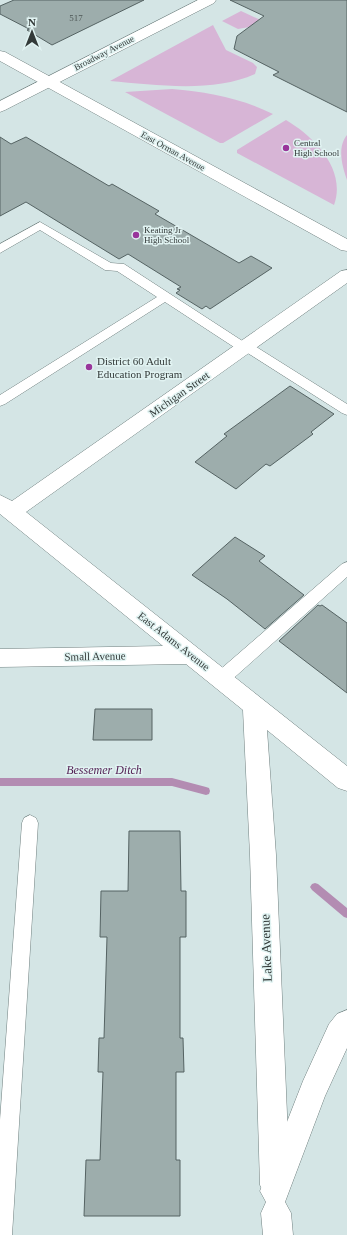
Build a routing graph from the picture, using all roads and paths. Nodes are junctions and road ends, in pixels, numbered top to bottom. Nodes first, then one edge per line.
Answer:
1 (209, 0) edge
2 (0, 55) edge
3 (48, 82) junction
4 (0, 107) edge
5 (347, 246) edge
6 (0, 249) edge
7 (347, 275) edge
8 (165, 297) junction
9 (245, 347) junction
10 (0, 401) edge
11 (347, 410) edge
12 (5, 507) edge
13 (347, 568) edge
14 (190, 655) junction
15 (0, 658) edge
16 (221, 679) junction
17 (254, 705) junction
18 (347, 780) edge
19 (30, 823) dead end
20 (347, 1024) edge
21 (276, 1213) edge
22 (2, 1235) edge

1 - 3 street, Broadway Avenue
2 - 3 street, East Orman Avenue
3 - 4 street, Broadway Avenue
3 - 5 street, East Orman Avenue
6 - 8 lane
7 - 9 street, Michigan Street
8 - 9 lane
8 - 10 lane
9 - 11 lane
9 - 12 street, Michigan Street
12 - 14 street, East Adams Avenue
13 - 16 lane
14 - 15 street, Small Avenue
14 - 16 street, East Adams Avenue
16 - 17 street, East Adams Avenue
17 - 18 street, East Adams Avenue
17 - 21 street, Lake Avenue
19 - 22 lane
20 - 21 street, Lake Avenue

